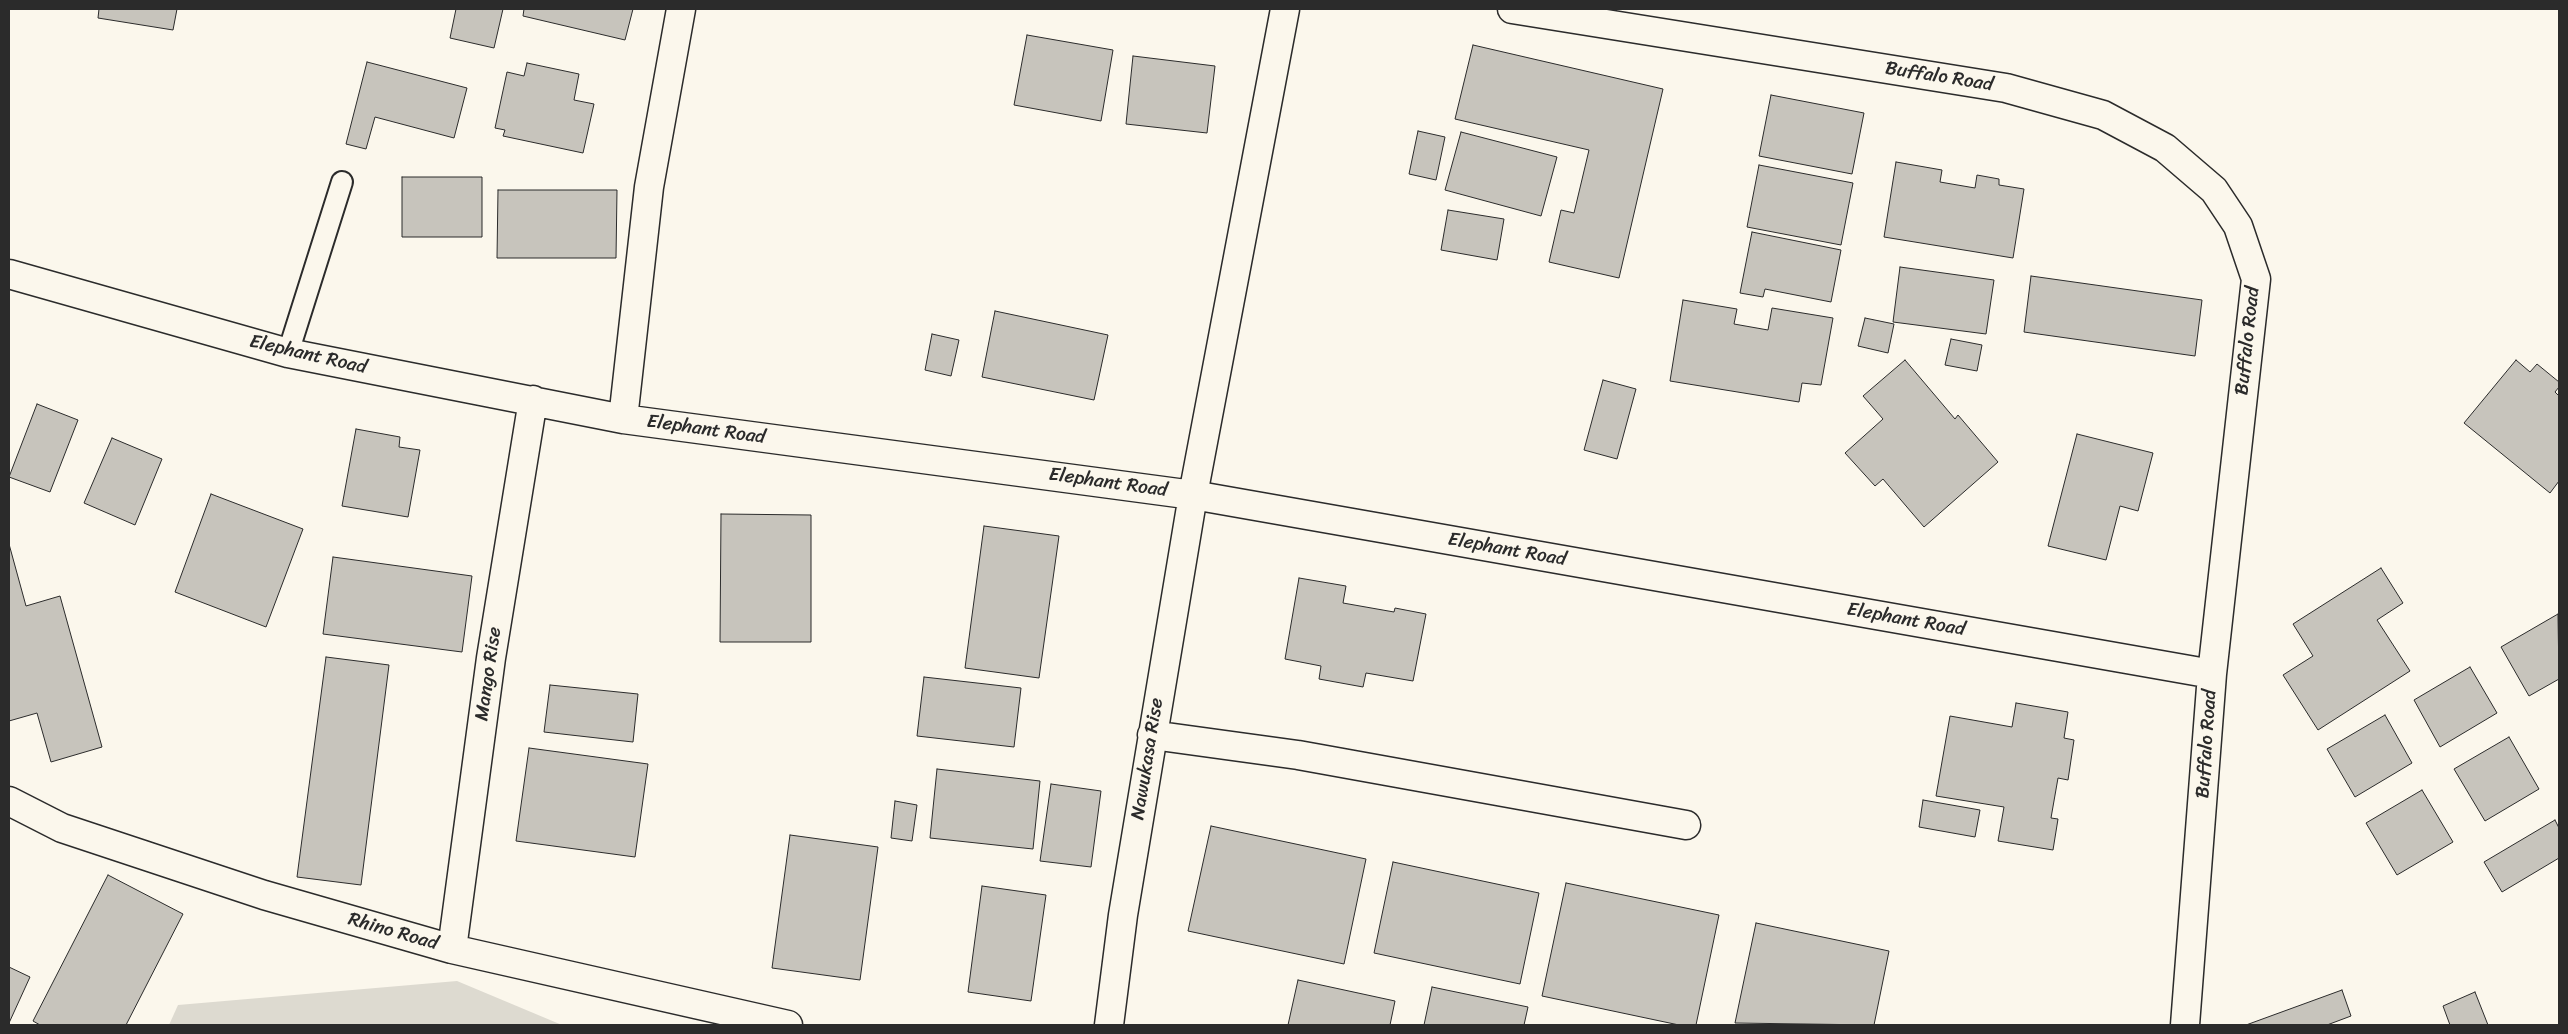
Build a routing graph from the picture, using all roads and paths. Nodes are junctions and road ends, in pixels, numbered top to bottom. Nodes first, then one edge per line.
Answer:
1 (681, 9) edge
2 (1285, 9) edge
3 (1512, 9) edge
4 (342, 182) dead end
5 (9, 274) edge
6 (288, 353) junction
7 (533, 400) junction
8 (623, 419) junction
9 (1193, 495) junction
10 (2212, 674) junction
11 (1152, 735) junction
12 (9, 801) edge
13 (1686, 825) dead end
14 (452, 949) junction
15 (788, 1025) edge
16 (1109, 1025) edge
17 (2185, 1025) edge

1 - 8 street
2 - 9 street, Nawukasa Rise
3 - 10 street, Buffalo Road
4 - 6 lane
5 - 6 street, Elephant Road
6 - 7 street, Elephant Road
7 - 8 street, Elephant Road
7 - 14 street, Mango Rise
8 - 9 street, Elephant Road
9 - 10 street, Elephant Road
9 - 11 street, Nawukasa Rise
10 - 17 street, Buffalo Road
11 - 13 street
11 - 16 street, Nawukasa Rise
12 - 14 street, Rhino Road
14 - 15 street, Rhino Road

